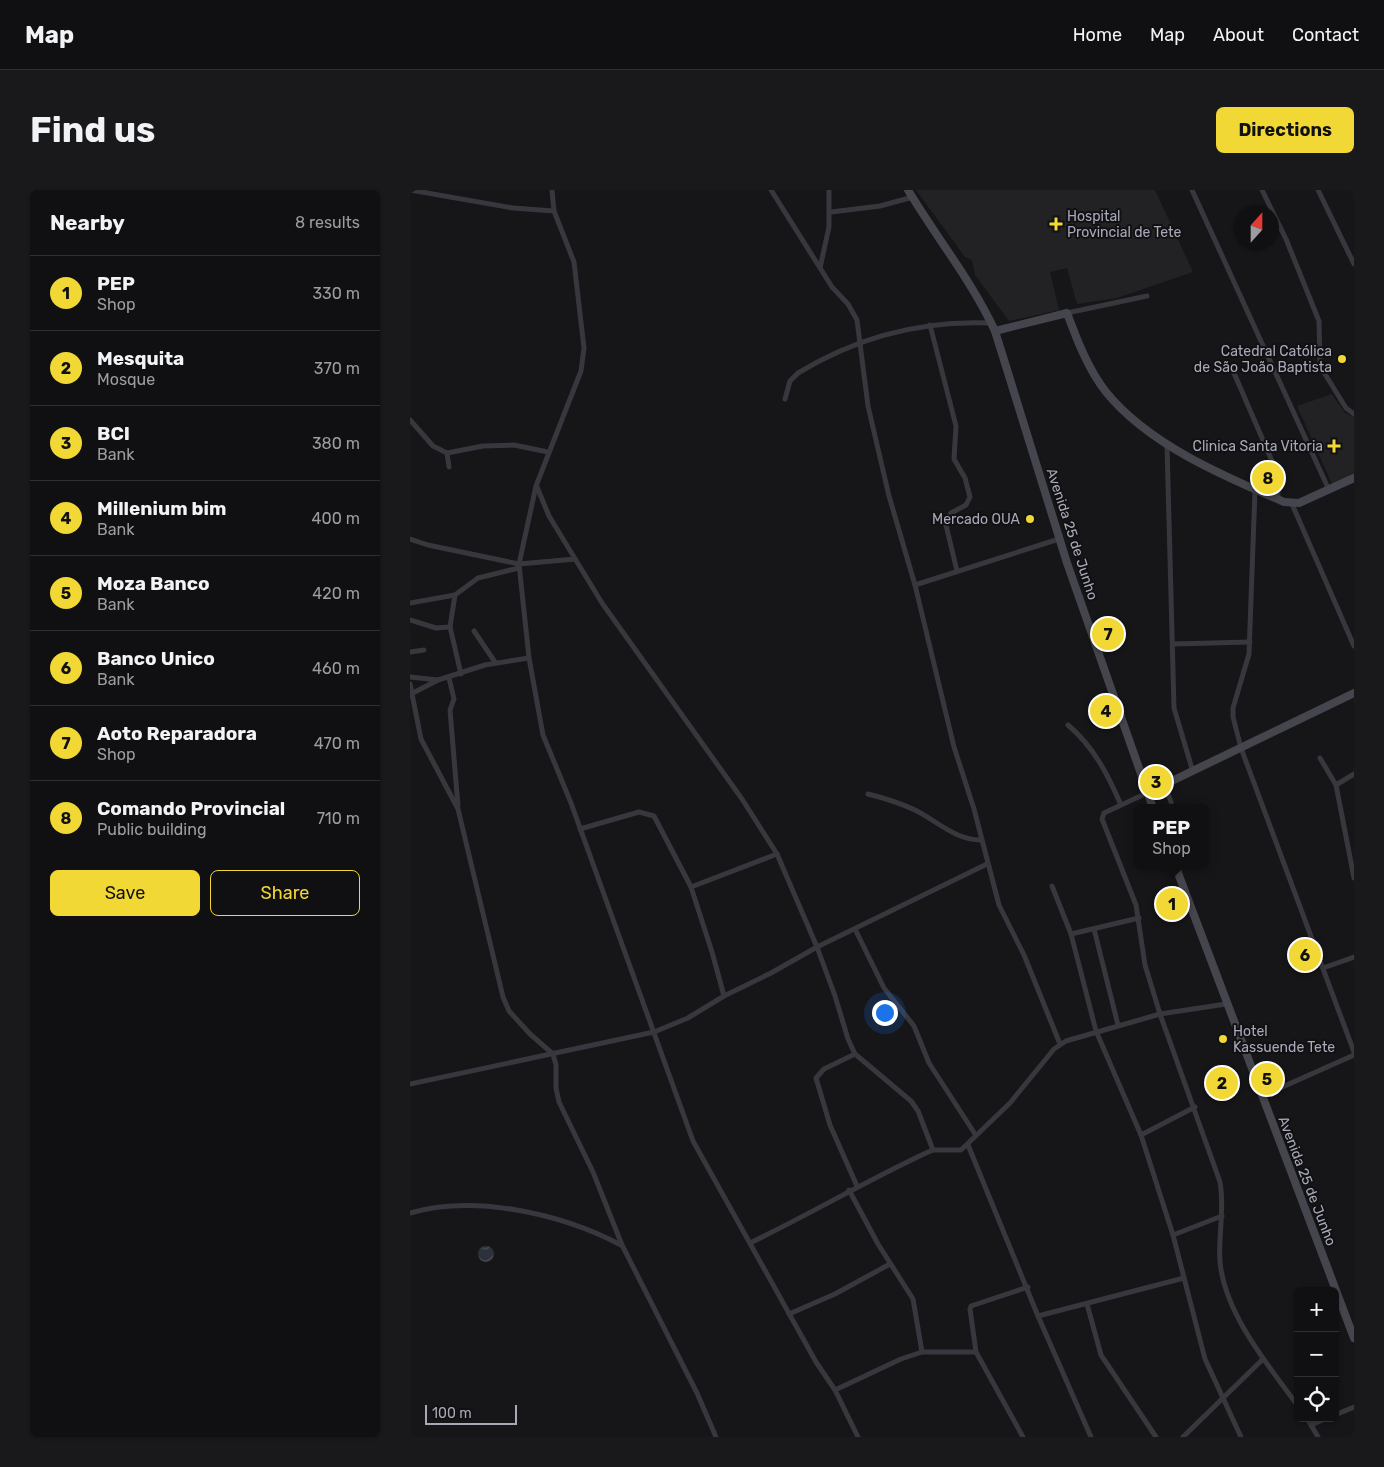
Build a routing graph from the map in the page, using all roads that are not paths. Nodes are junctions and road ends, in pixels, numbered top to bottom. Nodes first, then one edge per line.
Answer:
1 (410, 190) edge
2 (552, 190) edge
3 (771, 190) edge
4 (829, 190) edge
5 (1192, 190) edge
6 (1262, 190) edge
7 (1318, 190) edge
8 (433, 192) edge
9 (911, 194) edge
10 (554, 211) junction
11 (831, 212) junction
12 (1354, 264) edge
13 (820, 268) junction
14 (1147, 296) dead end
15 (1067, 313) junction
16 (992, 323) junction
17 (930, 325) junction
18 (995, 331) junction
19 (861, 341) junction
20 (1234, 373) dead end
21 (785, 399) dead end
22 (1354, 414) edge
23 (410, 420) edge
24 (1167, 444) junction
25 (548, 452) junction
26 (447, 453) junction
27 (449, 466) dead end
28 (1354, 478) edge
29 (536, 486) junction
30 (1256, 490) junction
31 (1329, 490) junction
32 (1278, 499) junction
33 (1292, 504) junction
34 (410, 538) edge
35 (1059, 539) junction
36 (575, 559) junction
37 (519, 566) junction
38 (957, 571) junction
39 (915, 585) junction
40 (455, 596) junction
41 (410, 603) edge
42 (410, 620) edge
43 (450, 627) junction
44 (474, 631) dead end
45 (1250, 642) junction
46 (1174, 644) junction
47 (1354, 646) edge
48 (424, 650) dead end
49 (410, 652) edge
50 (529, 658) junction
51 (495, 662) junction
52 (461, 674) junction
53 (410, 677) edge
54 (449, 678) junction
55 (438, 680) junction
56 (410, 684) edge
57 (413, 693) junction
58 (1354, 693) edge
59 (1068, 725) dead end
60 (1241, 748) junction
61 (1320, 758) dead end
62 (1193, 772) junction
63 (1354, 774) edge
64 (1165, 785) junction
65 (1336, 785) junction
66 (1147, 793) junction
67 (868, 794) dead end
68 (1171, 802) dead end
69 (1151, 804) edge
70 (1121, 805) junction
71 (458, 809) junction
72 (580, 829) junction
73 (981, 840) junction
74 (777, 854) junction
75 (987, 864) junction
76 (1176, 869) edge
77 (1354, 878) edge
78 (1052, 886) dead end
79 (691, 887) junction
80 (1139, 918) junction
81 (855, 929) junction
82 (1094, 929) junction
83 (1071, 934) junction
84 (817, 947) junction
85 (1354, 957) edge
86 (1323, 968) junction
87 (724, 996) junction
88 (1226, 1004) junction
89 (1160, 1014) junction
90 (1118, 1025) junction
91 (1096, 1031) junction
92 (654, 1032) junction
93 (1060, 1044) junction
94 (1354, 1053) edge
95 (553, 1054) junction
96 (855, 1054) junction
97 (410, 1084) edge
98 (1261, 1096) junction
99 (1195, 1107) junction
100 (975, 1134) junction
101 (1141, 1135) junction
102 (968, 1145) junction
103 (933, 1150) junction
104 (857, 1186) junction
105 (849, 1190) junction
106 (410, 1212) edge
107 (1222, 1216) junction
108 (1173, 1235) junction
109 (750, 1243) junction
110 (622, 1245) junction
111 (890, 1264) junction
112 (1184, 1278) junction
113 (1028, 1288) junction
114 (1087, 1304) junction
115 (789, 1314) junction
116 (1038, 1316) junction
117 (1354, 1338) edge
118 (922, 1352) junction
119 (976, 1352) junction
120 (1263, 1359) junction
121 (835, 1390) junction
122 (1222, 1399) junction
123 (1294, 1401) edge
124 (1354, 1407) edge
125 (1339, 1413) edge
126 (1309, 1422) edge
127 (1318, 1422) edge
128 (1311, 1425) junction
129 (716, 1437) edge
130 (858, 1437) edge
131 (1023, 1437) edge
132 (1091, 1437) edge
133 (1156, 1437) edge
134 (1182, 1437) edge
135 (1241, 1437) edge
136 (1318, 1437) edge

1 - 8 street
2 - 10 street
3 - 13 street
4 - 11 street
5 - 31 street
6 - 22 street
7 - 12 street
8 - 10 street
9 - 11 street
9 - 16 street, Avenida 25 de Junho
10 - 25 street
11 - 13 street
13 - 19 street
14 - 15 street
15 - 18 street
15 - 24 street
16 - 17 street
16 - 18 street, Avenida 25 de Junho
17 - 19 street
17 - 38 street
18 - 35 street, Avenida 25 de Junho
19 - 21 street
19 - 39 street
20 - 32 street
23 - 26 street
24 - 30 street
24 - 46 street
25 - 26 street
25 - 29 street
26 - 27 street
28 - 31 street
29 - 36 street
29 - 37 street
30 - 32 street
30 - 45 street
31 - 33 street
32 - 33 street
33 - 47 street
34 - 37 street
35 - 38 street
35 - 66 street, Avenida 25 de Junho
36 - 37 street
36 - 74 street
37 - 40 street
37 - 50 street
38 - 39 street
39 - 73 street
40 - 41 street
40 - 43 street
42 - 43 street
43 - 52 street
44 - 51 street
45 - 46 street
45 - 60 street
46 - 62 street
48 - 49 street
50 - 51 street
50 - 72 street
51 - 52 street
52 - 54 street
53 - 55 street
54 - 55 street
54 - 71 street
55 - 57 street
56 - 57 street
57 - 71 street
58 - 60 street
59 - 70 street
60 - 62 street
60 - 86 street
61 - 65 street
62 - 64 street
63 - 65 street
64 - 66 street
64 - 68 street
65 - 77 street
66 - 69 street, Avenida 25 de Junho
66 - 70 street
67 - 73 street
70 - 80 street
71 - 95 street
72 - 79 street
72 - 92 street
73 - 75 street
74 - 79 street
74 - 84 street
75 - 81 street
75 - 93 street
76 - 88 street, Avenida 25 de Junho
78 - 83 street
79 - 87 street
80 - 82 street
80 - 89 street
81 - 84 street
81 - 100 street
82 - 83 street
82 - 90 street
83 - 91 street
84 - 87 street
84 - 96 street
85 - 86 street
86 - 94 street
87 - 92 street
88 - 89 street
88 - 98 street, Avenida 25 de Junho
89 - 90 street
89 - 99 street
90 - 91 street
91 - 93 street
91 - 101 street
92 - 95 street
92 - 109 street
93 - 100 street
94 - 98 street
95 - 97 street
95 - 110 street
96 - 103 street
96 - 104 street
98 - 117 street, Avenida 25 de Junho
99 - 101 street
99 - 107 street
100 - 102 street
101 - 108 street
102 - 103 street
102 - 113 street
103 - 104 street
104 - 105 street
105 - 109 street
105 - 111 street
106 - 110 street
107 - 108 street
107 - 120 street
108 - 112 street
109 - 115 street
110 - 129 street
111 - 115 street
111 - 118 street
112 - 114 street
112 - 122 street
113 - 116 street
113 - 119 street
114 - 116 street
114 - 133 street
115 - 121 street
116 - 132 street
118 - 119 street
118 - 121 street
119 - 131 street
120 - 122 street
120 - 123 street
121 - 130 street
122 - 134 street
122 - 135 street
124 - 125 street
126 - 128 street
127 - 128 street
128 - 136 street

